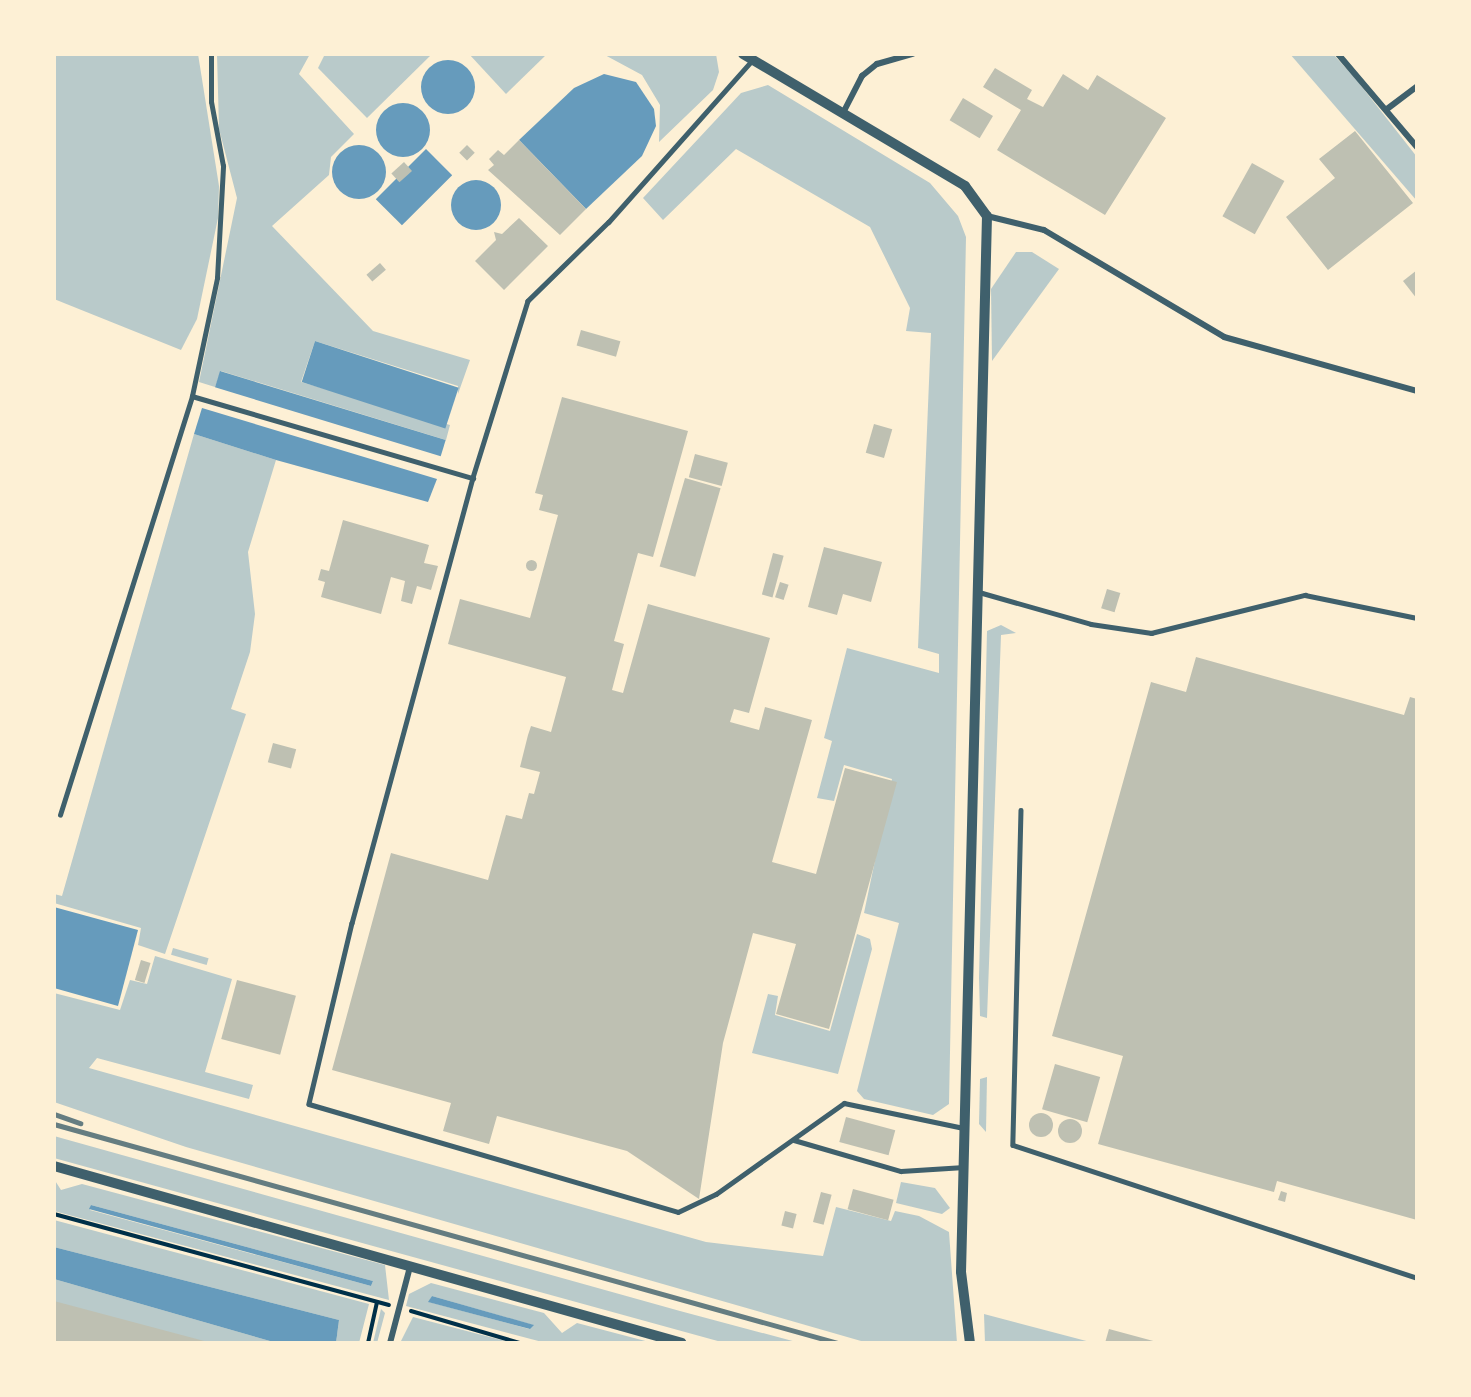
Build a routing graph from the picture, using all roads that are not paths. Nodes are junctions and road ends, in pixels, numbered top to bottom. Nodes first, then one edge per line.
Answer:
1 (211, 54) edge
2 (743, 54) edge
3 (913, 54) edge
4 (1338, 54) edge
5 (753, 60) junction
6 (1417, 86) edge
7 (1387, 110) junction
8 (843, 113) junction
9 (1417, 147) edge
10 (987, 216) junction
11 (1417, 391) edge
12 (192, 396) junction
13 (472, 478) junction
14 (973, 591) junction
15 (1417, 618) edge
16 (1021, 810) dead end
17 (60, 815) dead end
18 (965, 1128) junction
19 (794, 1140) junction
20 (54, 1166) edge
21 (964, 1167) junction
22 (410, 1267) junction
23 (1417, 1278) edge
24 (390, 1343) edge
25 (682, 1343) edge
26 (970, 1343) edge

1 - 12 lane
2 - 5 street
3 - 8 street
4 - 7 street
5 - 8 street
5 - 13 lane
6 - 7 street
7 - 9 street
8 - 10 street
10 - 11 street
10 - 14 street
12 - 13 lane
12 - 17 lane
13 - 19 lane
14 - 15 lane
14 - 18 street
16 - 23 lane
18 - 19 lane
18 - 21 street
19 - 21 lane
20 - 22 street
21 - 26 street
22 - 24 street
22 - 25 street

